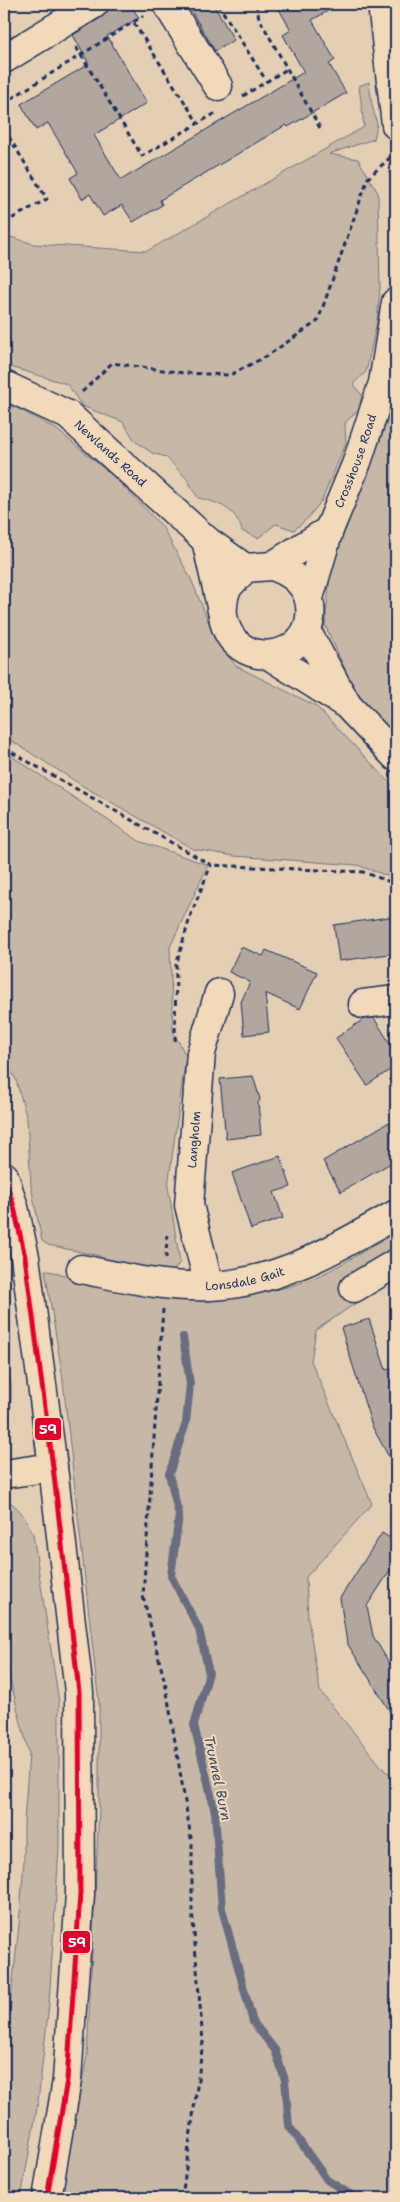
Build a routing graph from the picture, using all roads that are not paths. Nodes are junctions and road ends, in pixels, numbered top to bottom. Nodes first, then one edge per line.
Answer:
1 (94, 4) edge
2 (382, 4) edge
3 (157, 9) edge
4 (392, 55) edge
5 (4, 59) edge
6 (225, 99) road end
7 (396, 125) edge
8 (396, 302) edge
9 (4, 385) edge
10 (329, 530) junction
11 (206, 540) junction
12 (272, 566) junction
13 (245, 568) junction
14 (309, 598) junction
15 (222, 611) junction
16 (307, 632) junction
17 (270, 656) junction
18 (347, 705) junction
19 (396, 757) edge
20 (219, 993) dead end
21 (396, 1000) edge
22 (363, 1004) dead end
23 (4, 1176) edge
24 (396, 1214) edge
25 (396, 1263) edge
26 (81, 1269) dead end
27 (209, 1286) junction
28 (354, 1288) dead end
29 (52, 1467) junction
30 (4, 1474) edge
31 (47, 2198) edge

1 - 5 street
2 - 4 street
3 - 6 street
4 - 7 street
8 - 10 street, Crosshouse Road
9 - 11 street, Newlands Road
10 - 12 street
10 - 14 street, Crosshouse Road
11 - 13 street, Newlands Road
11 - 15 street
12 - 13 street
12 - 14 street
13 - 15 street
14 - 16 street
15 - 17 street
16 - 17 street
16 - 18 street
17 - 18 street
18 - 19 street
20 - 27 street, Langholm
21 - 22 street
23 - 29 street
24 - 27 street, Lonsdale Gait
25 - 28 street
26 - 27 street, Lonsdale Gait
29 - 30 street
29 - 31 street

